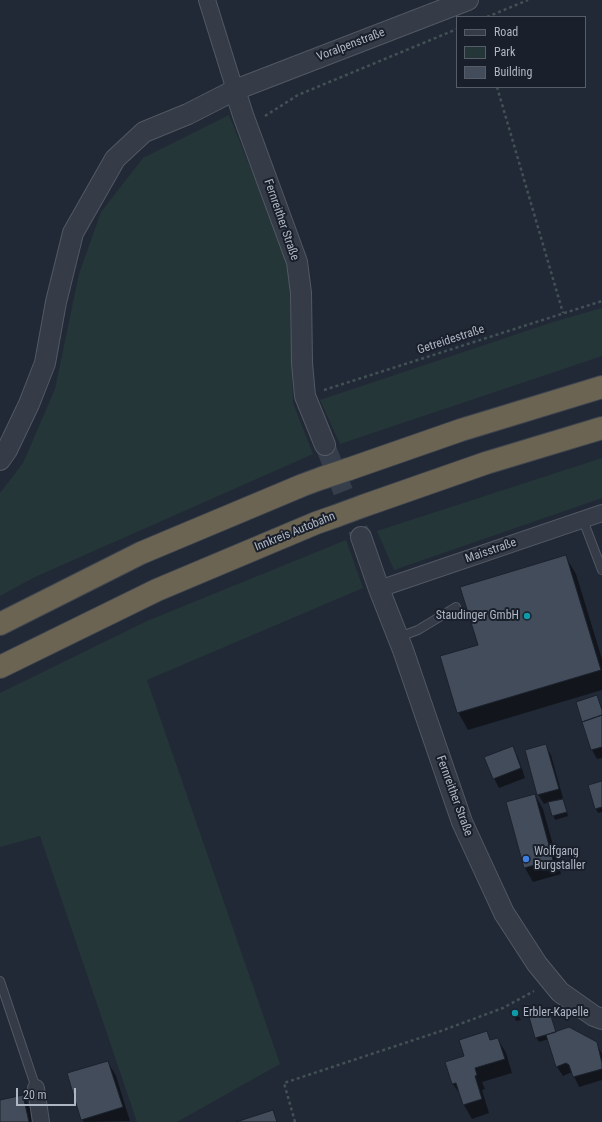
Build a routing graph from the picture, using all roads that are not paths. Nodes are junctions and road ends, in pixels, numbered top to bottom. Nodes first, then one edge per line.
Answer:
1 (207, 0) edge
2 (468, 0) edge
3 (235, 90) junction
4 (602, 387) edge
5 (602, 428) edge
6 (325, 445) tunnel mouth
7 (0, 460) edge
8 (602, 514) edge
9 (583, 520) junction
10 (361, 537) tunnel mouth
11 (602, 570) edge
12 (379, 590) junction
13 (456, 607) dead end
14 (0, 624) edge
15 (398, 638) junction
16 (0, 667) edge
17 (0, 981) edge
18 (602, 1019) edge
19 (36, 1088) joint
20 (42, 1122) edge

1 - 3 street, Fernreither Straße
2 - 3 street, Voralpenstraße
3 - 6 street, Fernreither Straße
3 - 7 street, Voralpenstraße
4 - 14 highway, bridge
5 - 16 highway, Innkreis Autobahn, bridge
8 - 9 street, Maisstraße
9 - 11 lane
9 - 12 street, Maisstraße
10 - 12 street, Fernreither Straße
12 - 15 street, Fernreither Straße
13 - 15 lane
15 - 18 street, Fernreither Straße
17 - 19 lane
19 - 20 street

